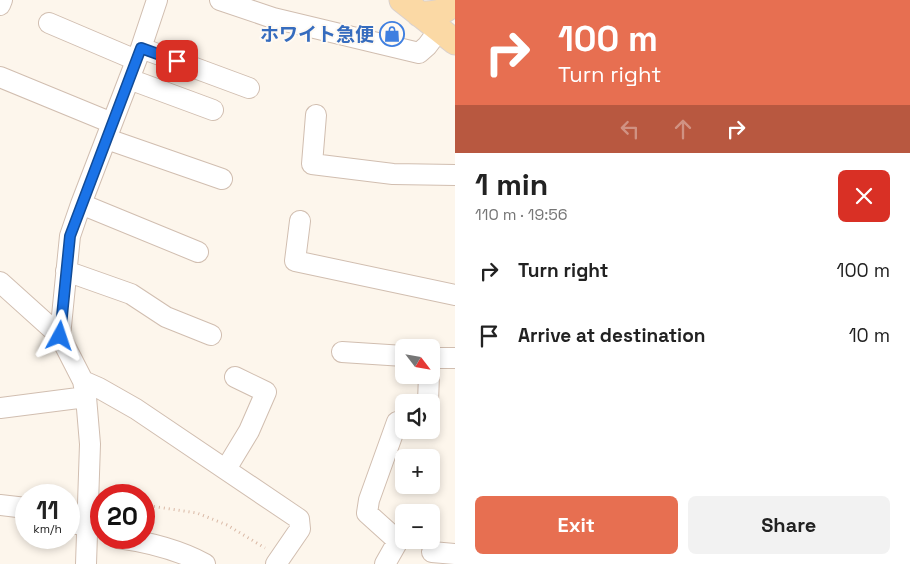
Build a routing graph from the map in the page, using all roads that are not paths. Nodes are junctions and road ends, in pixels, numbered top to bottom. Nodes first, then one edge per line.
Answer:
1 (2, 0) edge
2 (157, 0) edge
3 (220, 0) edge
4 (454, 0) edge
5 (0, 5) edge
6 (410, 7) edge
7 (49, 23) dead end
8 (447, 36) edge
9 (135, 62) junction
10 (0, 77) edge
11 (250, 88) dead end
12 (213, 110) dead end
13 (316, 114) dead end
14 (110, 131) junction
15 (455, 175) edge
16 (222, 179) dead end
17 (81, 204) junction
18 (300, 221) dead end
19 (198, 252) dead end
20 (66, 271) junction
21 (2, 288) edge
22 (455, 295) edge
23 (211, 335) dead end
24 (60, 336) junction
25 (342, 352) dead end
26 (395, 355) edge
27 (440, 358) edge
28 (455, 358) edge
29 (235, 377) dead end
30 (85, 389) junction
31 (0, 408) edge
32 (395, 430) edge
33 (226, 469) junction
34 (0, 505) edge
35 (15, 507) edge
36 (86, 529) edge
37 (155, 545) edge
38 (432, 552) dead end
39 (455, 554) edge
40 (278, 561) edge
41 (86, 564) edge
42 (205, 564) edge
43 (385, 564) edge

1 - 5 street
2 - 9 street
3 - 8 street
4 - 6 main road
6 - 8 main road
7 - 9 street
9 - 11 street
9 - 12 street
9 - 14 street
10 - 14 street
13 - 15 street
14 - 16 street
14 - 17 street
17 - 19 street
17 - 20 street
18 - 22 street
20 - 23 street
20 - 24 street
21 - 24 street
24 - 30 street
25 - 26 street
27 - 28 street
29 - 33 street
30 - 31 street
30 - 33 street
30 - 36 street
32 - 43 street
33 - 40 street
34 - 35 street
36 - 41 street
37 - 42 street
38 - 39 street

